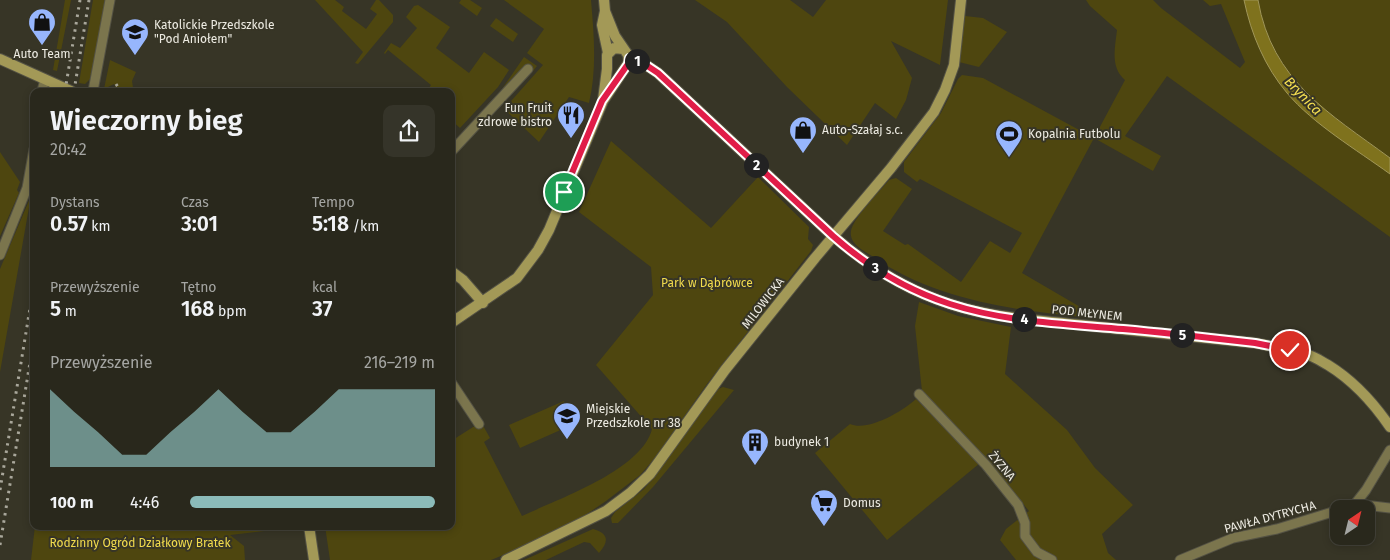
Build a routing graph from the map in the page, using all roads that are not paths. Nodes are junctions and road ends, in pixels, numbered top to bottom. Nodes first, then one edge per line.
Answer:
1 (110, 0) edge
2 (960, 0) edge
3 (605, 5) edge
4 (626, 53) junction
5 (608, 58) junction
6 (0, 59) edge
7 (624, 68) junction
8 (528, 69) dead end
9 (45, 79) junction
10 (43, 88) edge
11 (64, 88) edge
12 (94, 88) edge
13 (602, 101) junction
14 (455, 148) edge
15 (30, 171) edge
16 (833, 236) junction
17 (0, 255) edge
18 (455, 275) edge
19 (483, 303) junction
20 (455, 320) edge
21 (455, 388) edge
22 (919, 394) dead end
23 (479, 424) dead end
24 (1390, 427) edge
25 (1390, 450) edge
26 (1358, 500) edge
27 (1375, 506) edge
28 (1390, 508) edge
29 (1330, 512) edge
30 (310, 530) edge
31 (314, 560) edge
32 (506, 560) edge
33 (1052, 560) edge
34 (1180, 560) edge

1 - 12 street
2 - 16 street, MILOWICKA
3 - 4 street
3 - 5 street
4 - 5 street
4 - 7 street
4 - 16 street, POD MŁYNEM
5 - 7 street
5 - 13 street
6 - 9 street
7 - 13 street
8 - 14 street
9 - 10 street
9 - 11 street
13 - 19 street
15 - 17 street
16 - 24 street, POD MŁYNEM
16 - 32 street, MILOWICKA
18 - 19 street
19 - 20 street
21 - 23 street
22 - 33 street, ŻYZNA
25 - 26 street
27 - 28 street, PAWŁA DYTRYCHA
29 - 34 street, PAWŁA DYTRYCHA
30 - 31 street

